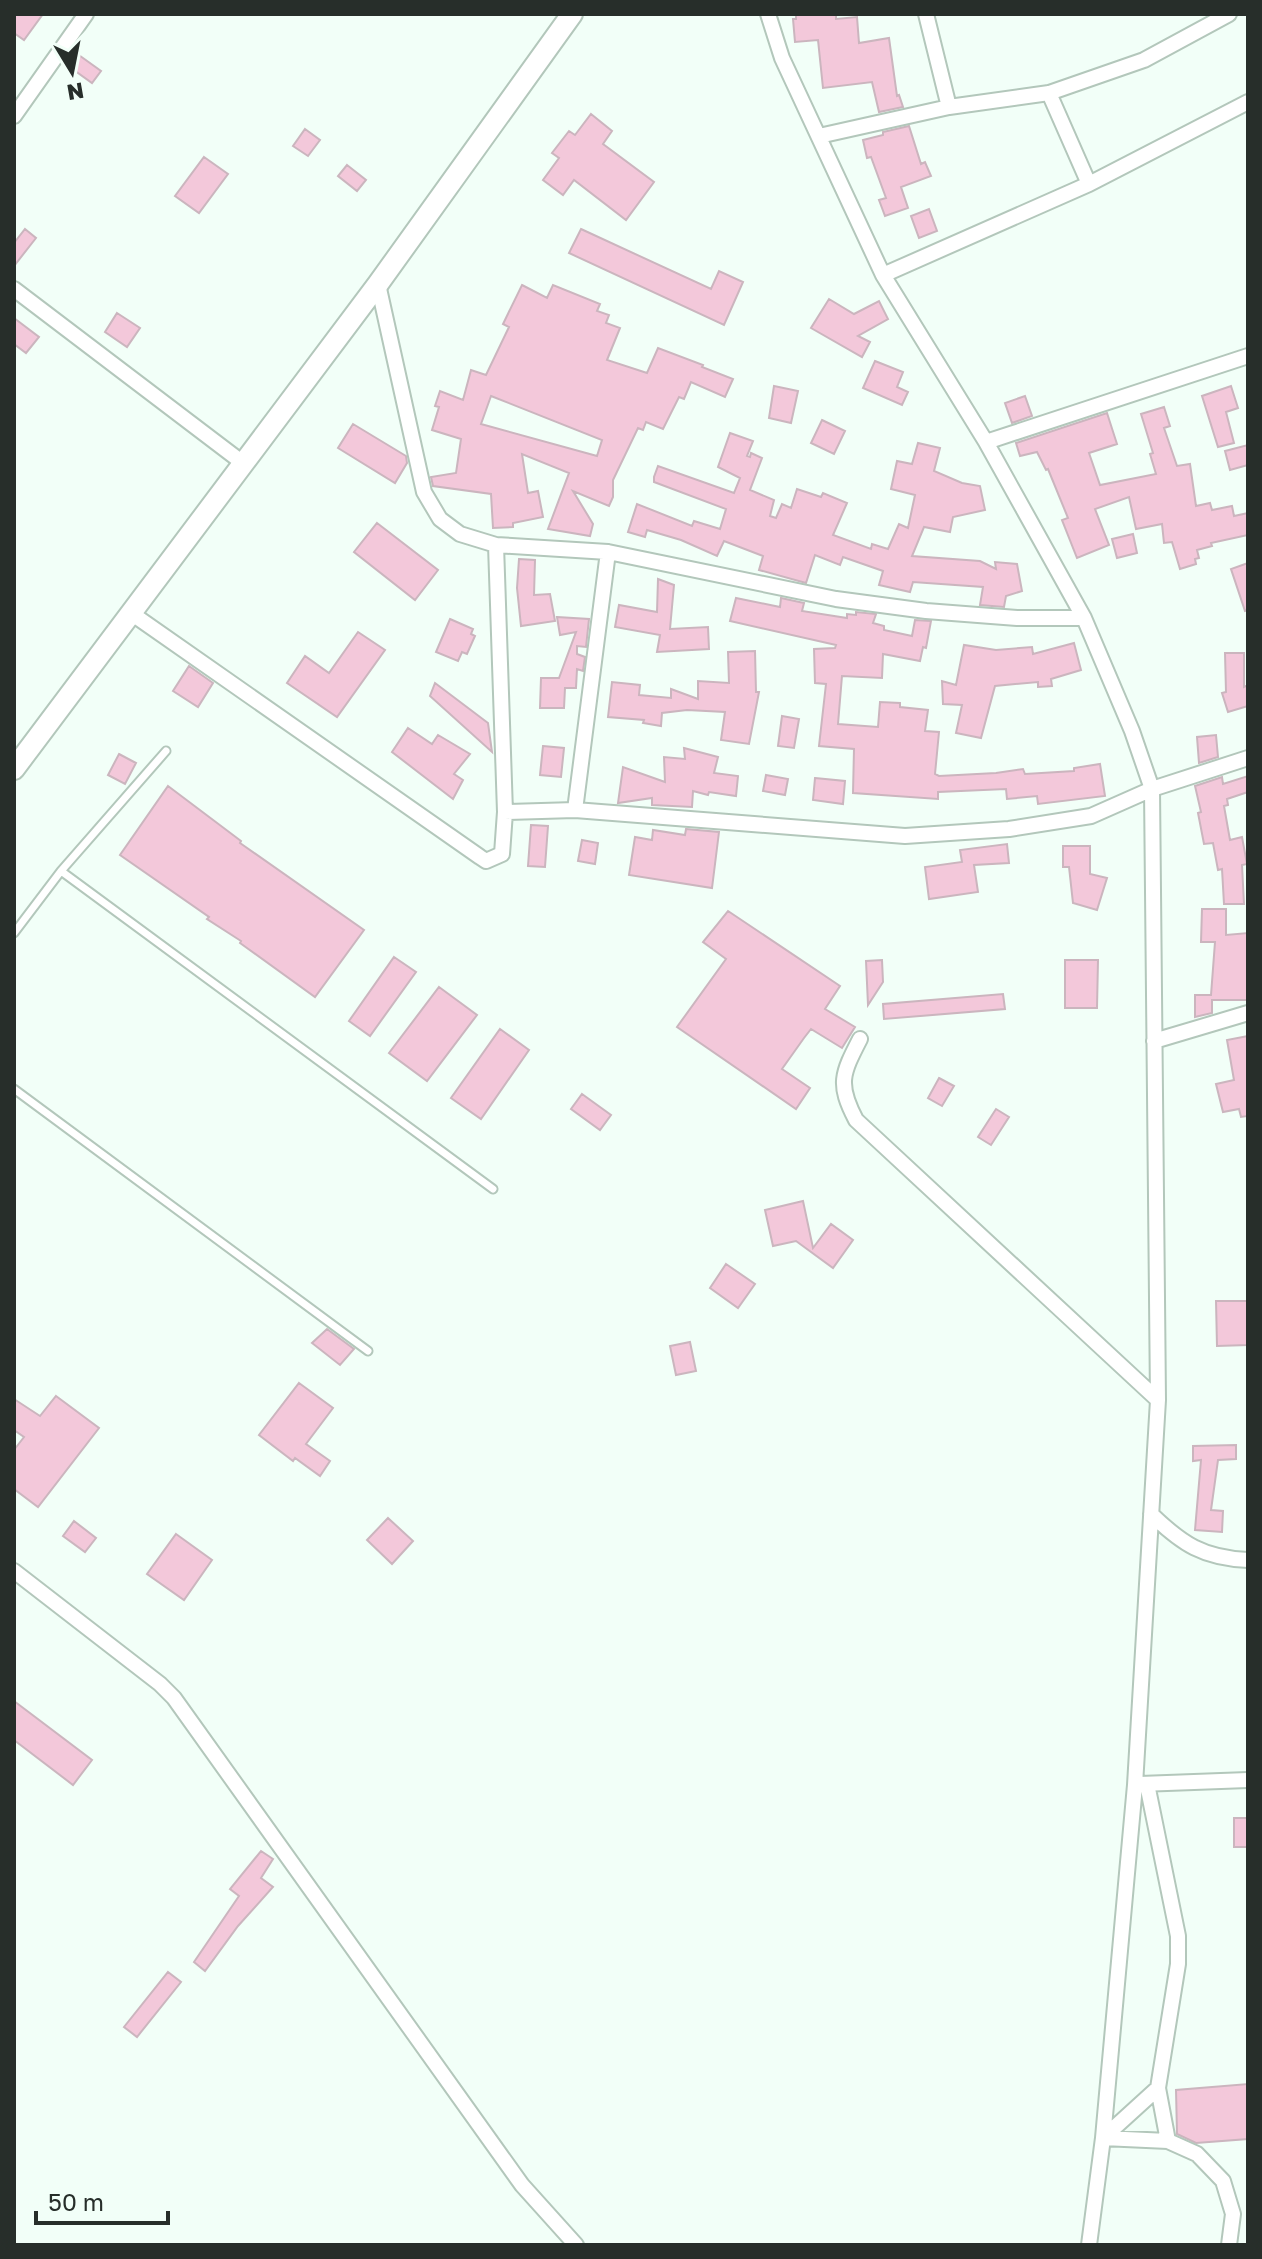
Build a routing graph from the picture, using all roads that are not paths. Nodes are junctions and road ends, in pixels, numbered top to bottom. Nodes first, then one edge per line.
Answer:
1 (86, 14) edge
2 (572, 14) edge
3 (768, 14) edge
4 (926, 14) edge
5 (1229, 14) edge
6 (1049, 93) junction
7 (1248, 102) edge
8 (949, 107) junction
9 (14, 116) edge
10 (819, 136) junction
11 (1089, 184) junction
12 (883, 275) junction
13 (378, 284) junction
14 (14, 289) edge
15 (1248, 356) edge
16 (986, 442) junction
17 (243, 463) junction
18 (496, 545) junction
19 (608, 552) junction
20 (131, 613) junction
21 (1084, 618) junction
22 (166, 751) dead end
23 (1248, 758) edge
24 (14, 769) edge
25 (1152, 789) junction
26 (575, 810) junction
27 (505, 812) junction
28 (61, 871) junction
29 (14, 933) edge
30 (1248, 1013) edge
31 (860, 1039) dead end
32 (1154, 1041) junction
33 (14, 1089) edge
34 (493, 1189) dead end
35 (368, 1351) dead end
36 (1158, 1400) junction
37 (1151, 1514) junction
38 (1248, 1560) edge
39 (14, 1571) edge
40 (1248, 1780) edge
41 (1141, 1784) junction
42 (1158, 2088) junction
43 (1103, 2138) junction
44 (1168, 2141) junction
45 (576, 2245) edge
46 (1089, 2245) edge
47 (1229, 2245) edge

1 - 9 street
2 - 13 main road
3 - 10 street
4 - 8 street
5 - 6 street
6 - 8 street
6 - 11 street
7 - 11 street
8 - 10 street
10 - 12 street
11 - 12 street
12 - 16 street
13 - 17 main road
13 - 18 street
14 - 17 street
15 - 16 street
16 - 21 street
17 - 20 main road
18 - 19 street
18 - 27 street
19 - 21 street
19 - 26 street
20 - 24 main road
20 - 27 street
21 - 25 street
22 - 28 lane
23 - 25 street
25 - 26 street
25 - 32 street
26 - 27 street
28 - 29 lane
28 - 34 lane
30 - 32 street
31 - 36 street
32 - 36 street
33 - 35 lane
36 - 37 street
37 - 38 street
37 - 41 street
39 - 45 street
40 - 41 street
41 - 42 street
41 - 43 street
42 - 43 street
42 - 44 street
43 - 44 street
43 - 46 street
44 - 47 street

